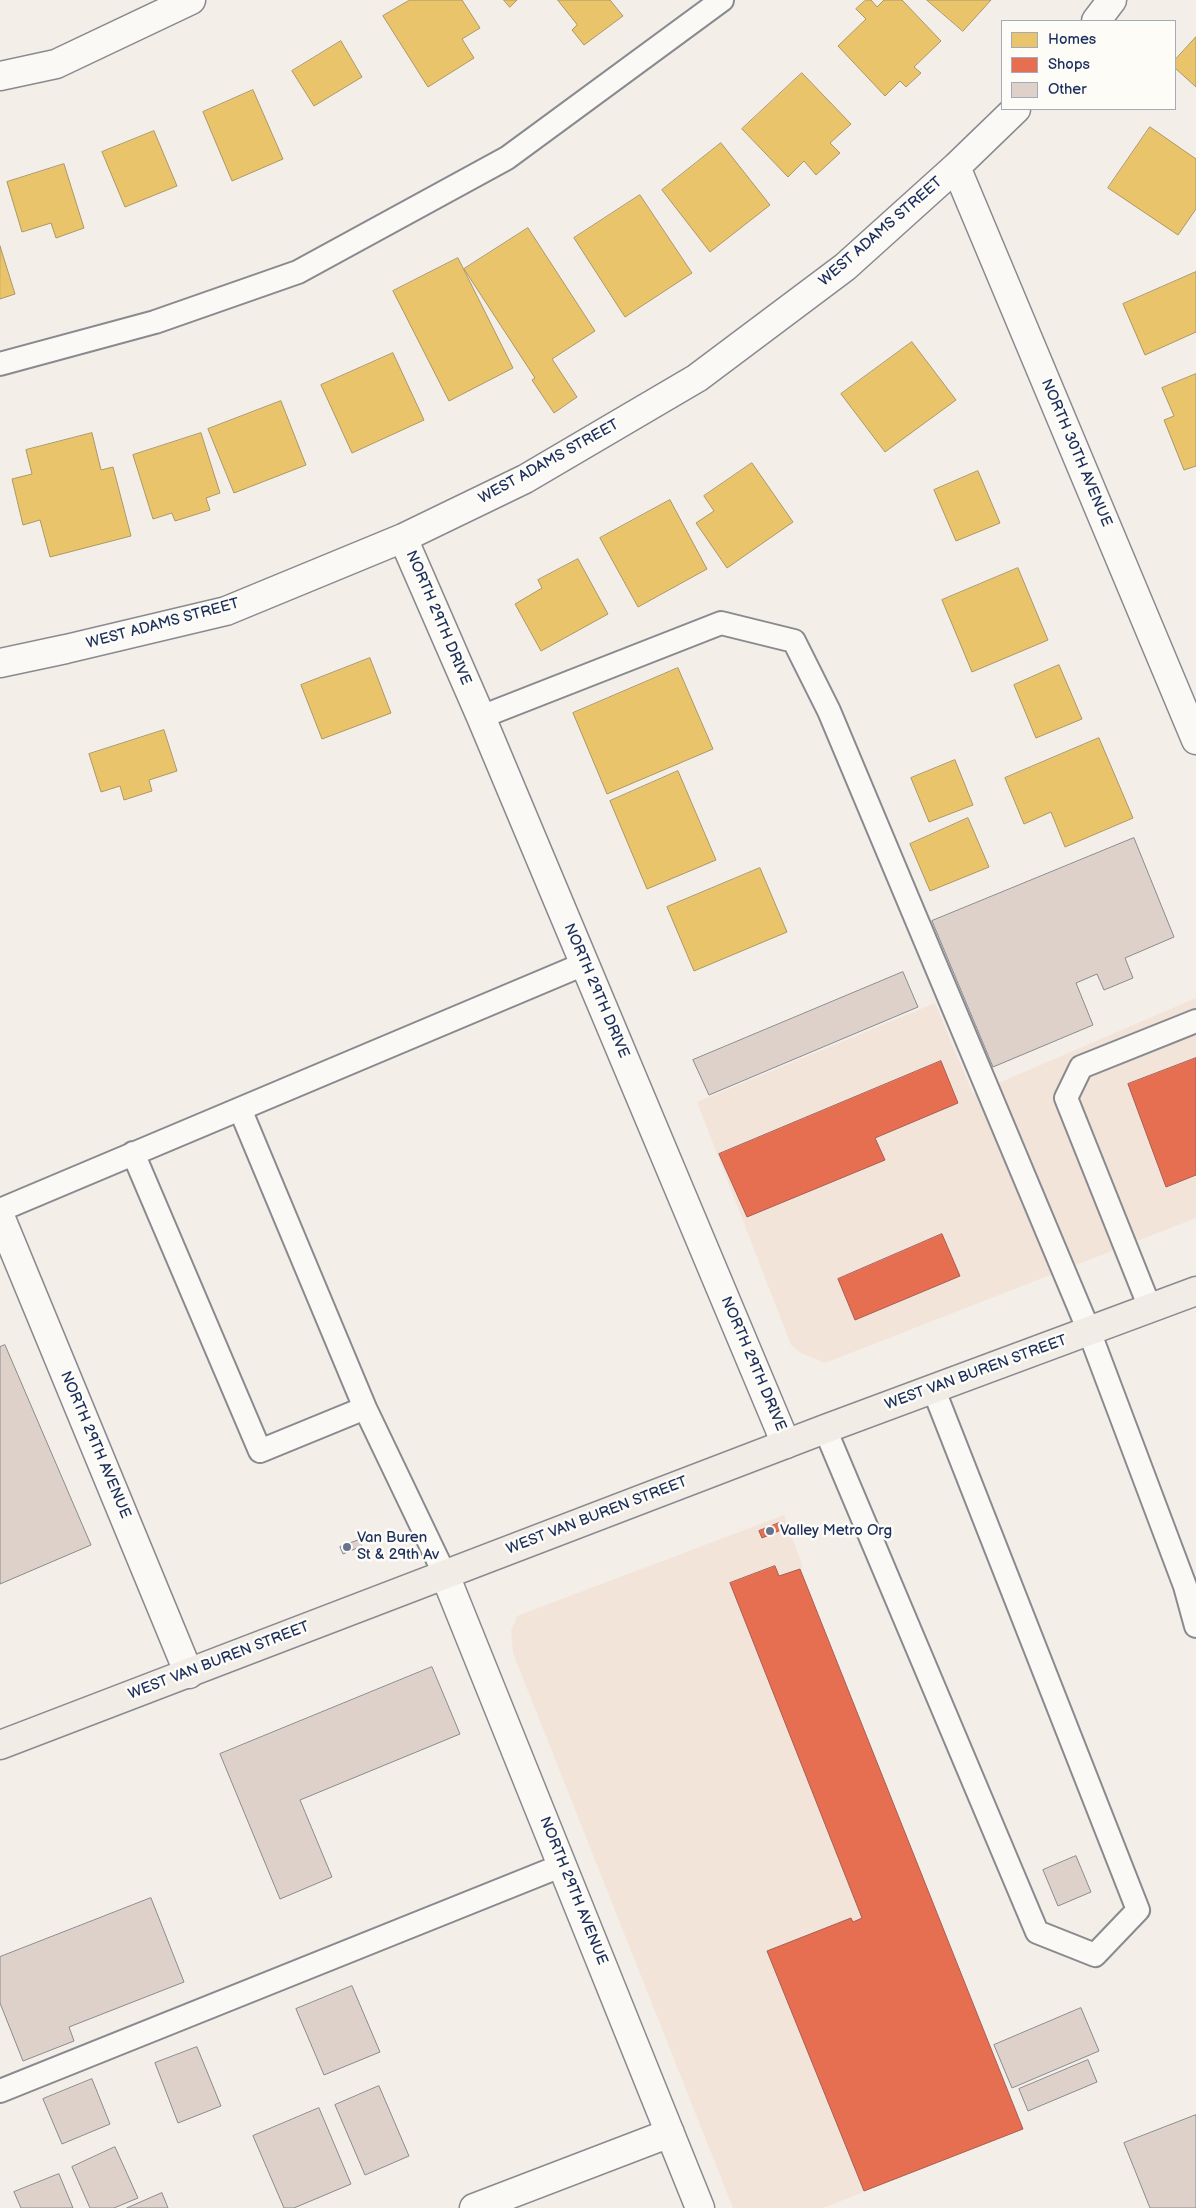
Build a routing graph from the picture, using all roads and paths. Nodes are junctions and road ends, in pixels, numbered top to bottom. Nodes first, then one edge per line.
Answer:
1 (190, 0) edge
2 (722, 0) edge
3 (1112, 0) edge
4 (1097, 20) edge
5 (0, 76) edge
6 (1015, 110) edge
7 (956, 167) junction
8 (0, 364) edge
9 (403, 538) junction
10 (0, 663) edge
11 (481, 717) junction
12 (1196, 740) edge
13 (584, 964) junction
14 (1196, 1021) edge
15 (240, 1109) junction
16 (133, 1153) junction
17 (0, 1210) edge
18 (0, 1216) edge
19 (1196, 1291) edge
20 (1150, 1308) junction
21 (1089, 1331) junction
22 (933, 1388) junction
23 (365, 1408) junction
24 (825, 1428) junction
25 (786, 1444) junction
26 (445, 1575) junction
27 (1191, 1584) edge
28 (1196, 1626) edge
29 (189, 1674) junction
30 (0, 1745) edge
31 (563, 1865) junction
32 (0, 2091) edge
33 (670, 2133) junction
34 (474, 2208) edge
35 (700, 2208) edge

1 - 5 street
2 - 8 lane
3 - 4 street
6 - 7 street, WEST ADAMS STREET
7 - 9 street, WEST ADAMS STREET
7 - 12 street, NORTH 30TH AVENUE
9 - 10 street, WEST ADAMS STREET
9 - 11 street, NORTH 29TH DRIVE
11 - 13 street, NORTH 29TH DRIVE
11 - 21 lane
13 - 15 lane
13 - 25 street, NORTH 29TH DRIVE
14 - 20 lane
15 - 16 lane
15 - 23 lane
16 - 17 lane
16 - 23 lane
18 - 29 street, NORTH 29TH AVENUE
19 - 20 main road, WEST VAN BUREN STREET
20 - 21 main road, WEST VAN BUREN STREET
21 - 22 main road, WEST VAN BUREN STREET
21 - 27 lane
22 - 24 main road, WEST VAN BUREN STREET
22 - 24 lane
23 - 26 lane
24 - 25 main road, WEST VAN BUREN STREET
25 - 26 main road, WEST VAN BUREN STREET
26 - 29 main road, WEST VAN BUREN STREET
26 - 31 street, NORTH 29TH AVENUE
27 - 28 lane
29 - 30 main road, WEST VAN BUREN STREET
31 - 32 lane
31 - 33 street, NORTH 29TH AVENUE
33 - 34 street
33 - 35 street, NORTH 29TH AVENUE

